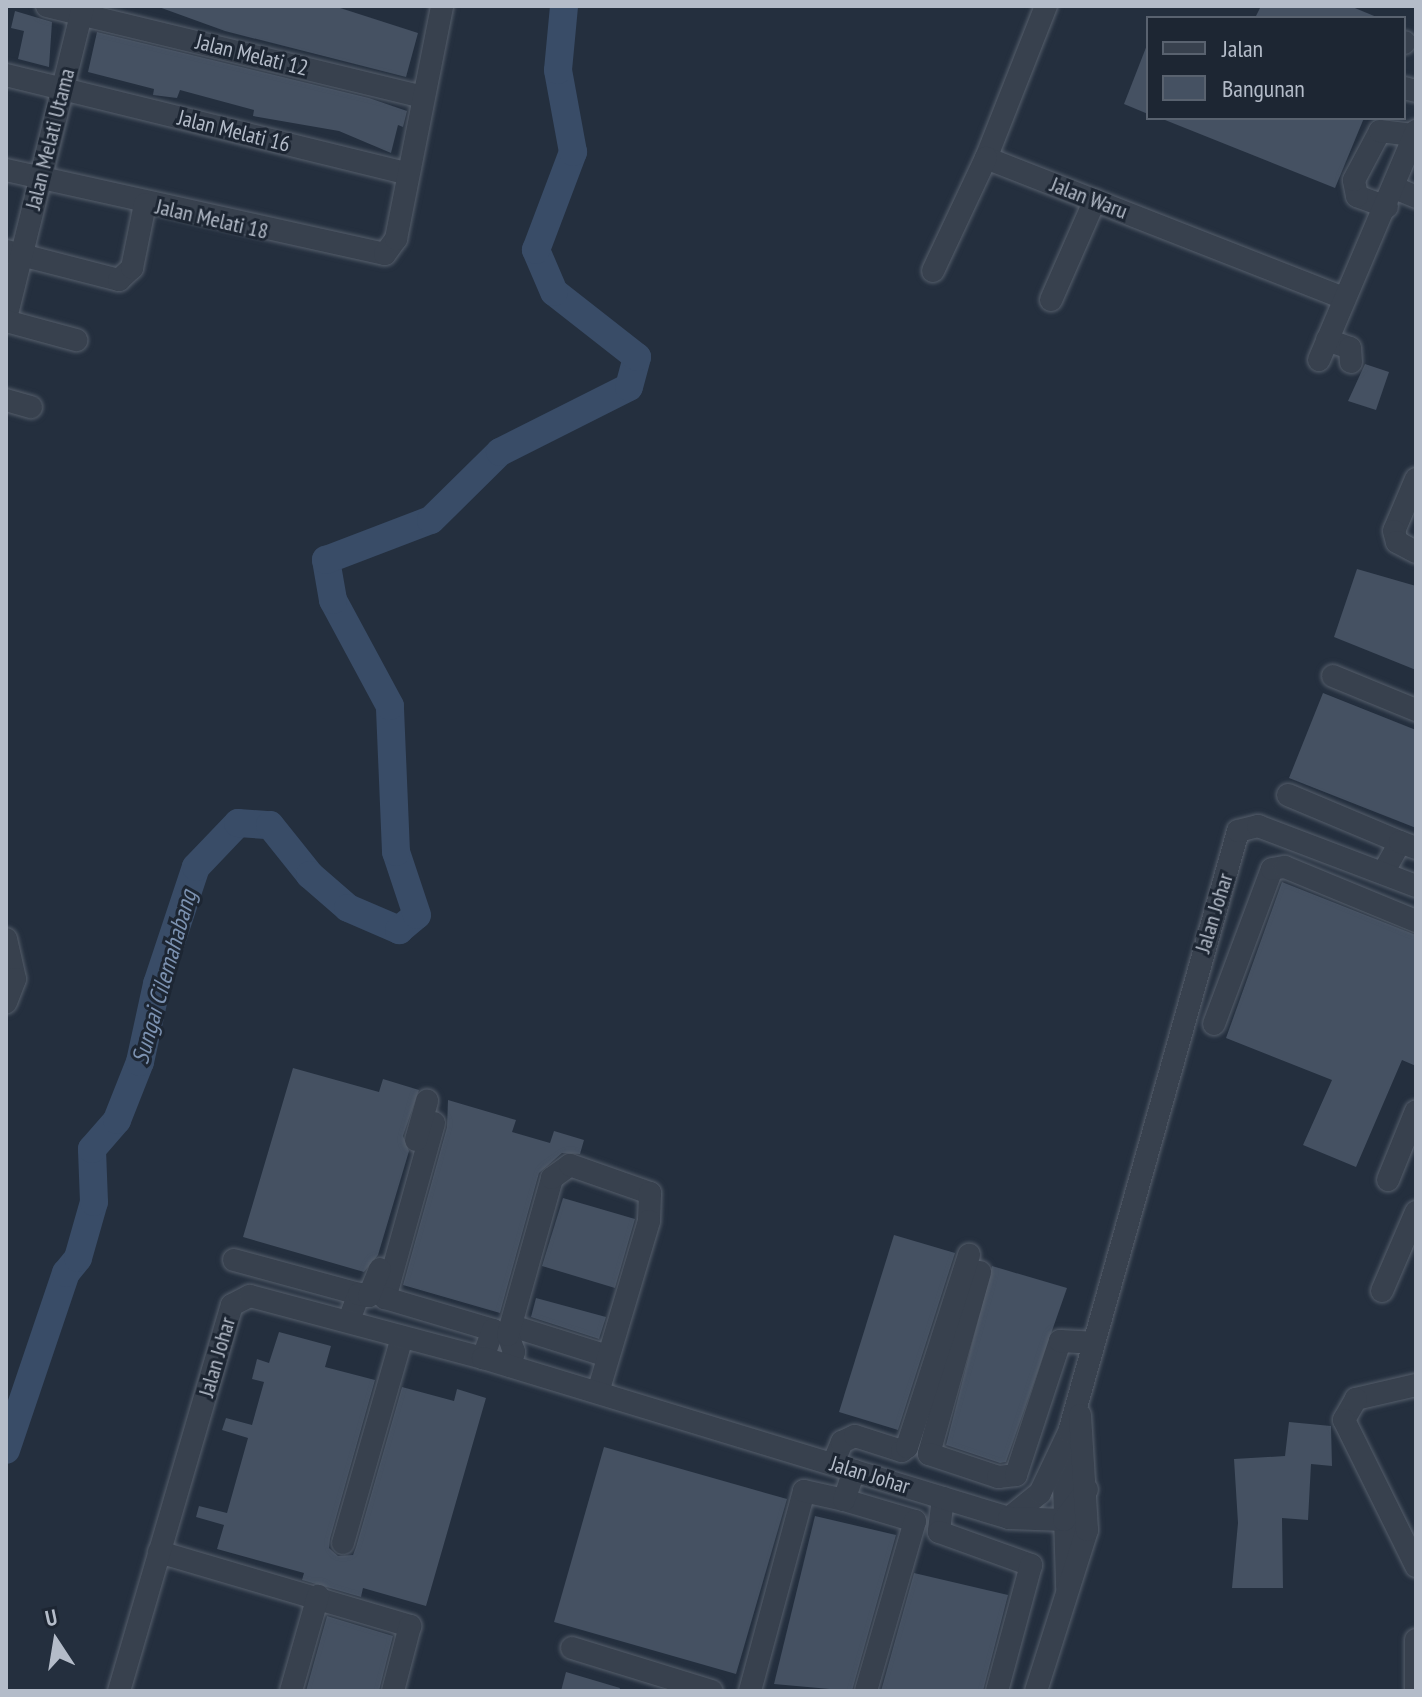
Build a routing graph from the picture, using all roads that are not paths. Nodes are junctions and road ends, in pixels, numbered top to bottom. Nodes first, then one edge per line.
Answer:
1 (47, 6) edge
2 (1046, 6) edge
3 (436, 7) edge
4 (82, 10) edge
5 (6, 75) edge
6 (63, 89) junction
7 (423, 97) junction
8 (1415, 133) edge
9 (986, 158) junction
10 (6, 170) edge
11 (405, 173) junction
12 (41, 179) junction
13 (1391, 197) junction
14 (1416, 197) edge
15 (1095, 200) junction
16 (145, 204) junction
17 (14, 253) edge
18 (933, 271) dead end
19 (1344, 298) junction
20 (1051, 300) dead end
21 (6, 319) edge
22 (76, 340) dead end
23 (1351, 362) dead end
24 (6, 400) edge
25 (31, 407) dead end
26 (1416, 479) edge
27 (1416, 552) edge
28 (1333, 676) dead end
29 (1416, 710) edge
30 (1288, 795) dead end
31 (1408, 845) edge
32 (1383, 873) junction
33 (1416, 886) edge
34 (1416, 921) edge
35 (6, 939) edge
36 (6, 1002) edge
37 (1214, 1024) dead end
38 (427, 1101) dead end
39 (1416, 1111) edge
40 (434, 1123) dead end
41 (1388, 1180) dead end
42 (1416, 1212) edge
43 (1382, 1291) dead end
44 (359, 1294) junction
45 (240, 1298) junction
46 (393, 1300) junction
47 (349, 1320) junction
48 (512, 1326) junction
49 (392, 1334) junction
50 (1093, 1343) junction
51 (607, 1356) junction
52 (483, 1358) junction
53 (510, 1366) junction
54 (1416, 1385) edge
55 (598, 1392) junction
56 (1080, 1394) junction
57 (1063, 1449) junction
58 (844, 1467) junction
59 (1087, 1490) junction
60 (943, 1498) junction
61 (844, 1500) junction
62 (1009, 1518) junction
63 (1064, 1520) junction
64 (343, 1543) dead end
65 (159, 1552) junction
66 (1416, 1566) edge
67 (1067, 1590) junction
68 (318, 1596) junction
69 (1416, 1640) edge
70 (572, 1648) dead end
71 (1416, 1690) edge
72 (119, 1691) edge
73 (291, 1691) edge
74 (393, 1691) edge
75 (712, 1691) edge
76 (750, 1691) edge
77 (866, 1691) edge
78 (997, 1691) edge
79 (1036, 1691) edge

1 - 4 street, Jalan Melati 12
2 - 9 street
3 - 7 street
4 - 6 street, Jalan Melati Utama
4 - 7 street, Jalan Melati 12
5 - 6 street, Jalan Melati 16
6 - 11 street, Jalan Melati 16
6 - 12 street, Jalan Melati Utama
7 - 11 street
8 - 13 street
8 - 13 street
9 - 15 street, Jalan Waru
9 - 18 street
10 - 12 street, Jalan Melati 18
11 - 16 street, Jalan Melati 18
12 - 16 street, Jalan Melati 18
12 - 17 street, Jalan Melati Utama
13 - 14 street
13 - 19 street
15 - 19 street, Jalan Waru
15 - 20 street
16 - 17 street
17 - 21 street, Jalan Melati Utama
19 - 23 street
21 - 22 street
24 - 25 street
26 - 27 street
28 - 29 street
30 - 31 street
31 - 32 street
32 - 33 street, Jalan Johar
32 - 50 street, Jalan Johar
34 - 37 street
35 - 36 street
38 - 44 street
39 - 41 street
40 - 46 street
42 - 43 street
44 - 45 street
44 - 47 street
45 - 47 street, Jalan Johar
45 - 65 street, Jalan Johar
46 - 49 street
46 - 52 street
47 - 49 street, Jalan Johar
48 - 51 street
48 - 51 street
48 - 53 street
49 - 52 street, Jalan Johar
49 - 64 street
50 - 56 street, Jalan Johar
50 - 58 street
51 - 55 street
52 - 53 street, Jalan Johar
53 - 55 street, Jalan Johar
54 - 66 street
55 - 58 street, Jalan Johar
56 - 57 street, Jalan Johar
56 - 59 street
57 - 62 street, Jalan Johar
57 - 63 street
58 - 60 street, Jalan Johar
58 - 61 street
59 - 63 street
59 - 67 street
60 - 62 street, Jalan Johar
60 - 78 street
61 - 76 street
61 - 77 street
62 - 63 street
63 - 67 street
65 - 68 street
65 - 72 street, Jalan Johar
67 - 79 street
68 - 73 street
68 - 74 street
69 - 71 street
70 - 75 street

